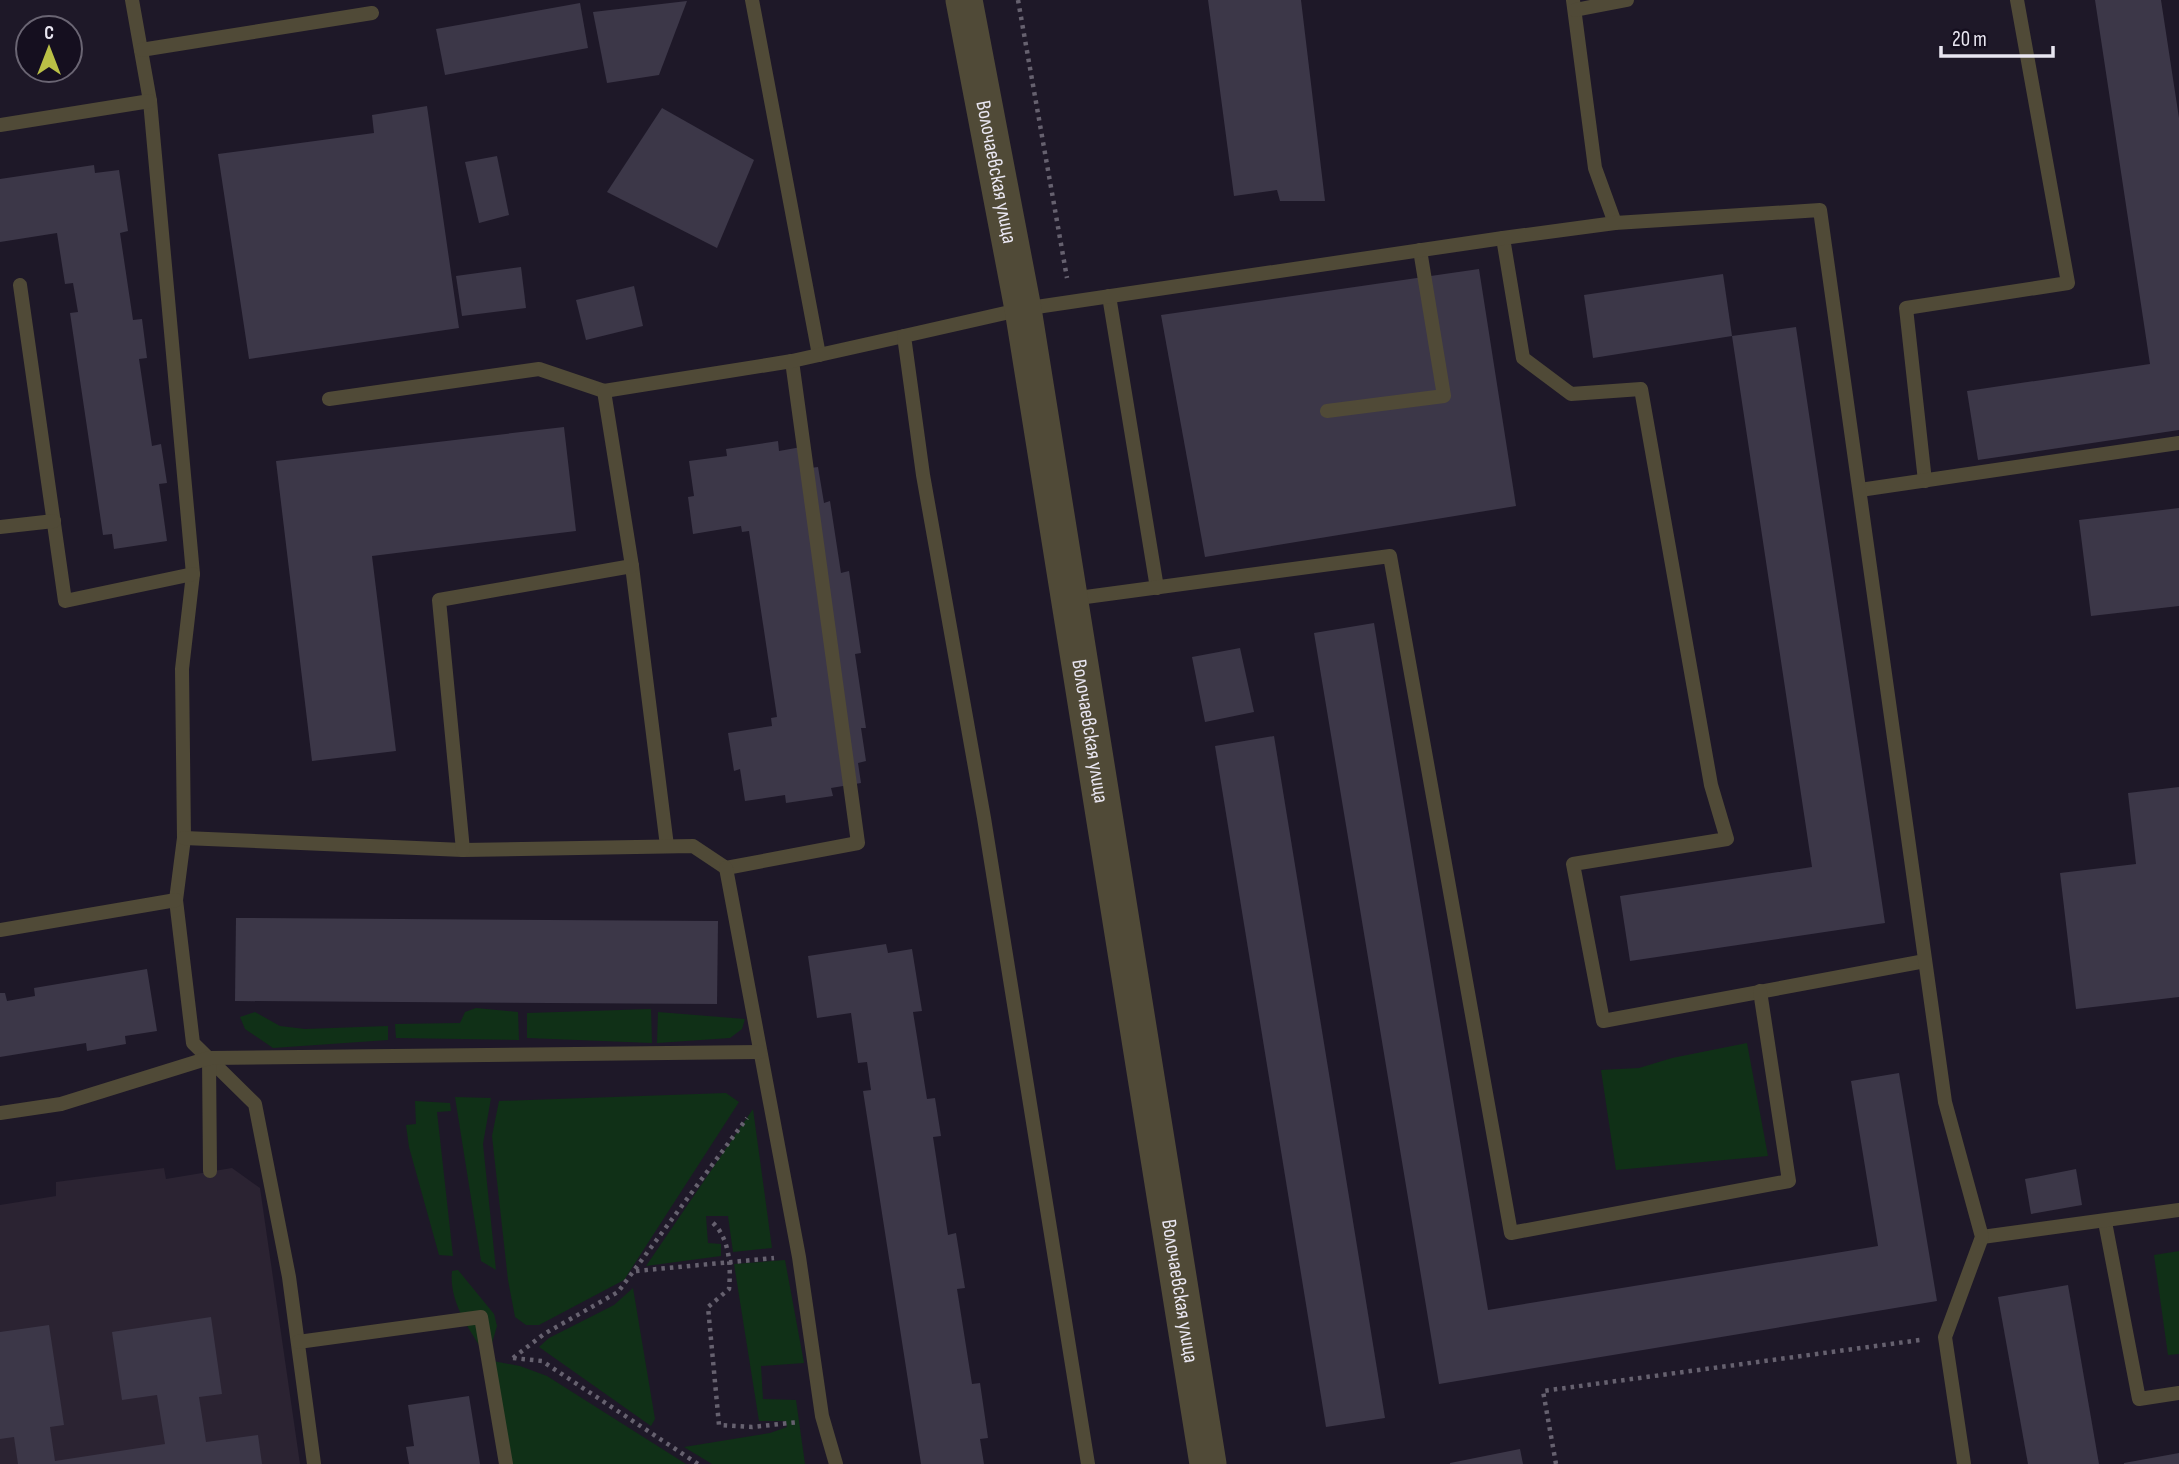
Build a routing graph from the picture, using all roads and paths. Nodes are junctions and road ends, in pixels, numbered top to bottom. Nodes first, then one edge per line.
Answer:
1 (132, 0) edge
2 (752, 0) edge
3 (964, 0) edge
4 (1018, 0) edge
5 (1627, 0) edge
6 (2017, 0) edge
7 (1574, 5) edge
8 (372, 13) dead end
9 (141, 50) junction
10 (150, 101) junction
11 (0, 125) edge
12 (1615, 223) junction
13 (1503, 238) junction
14 (1420, 250) junction
15 (20, 285) dead end
16 (1109, 296) junction
17 (1071, 301) junction
18 (1023, 309) junction
19 (904, 336) junction
20 (819, 355) junction
21 (792, 361) junction
22 (604, 391) junction
23 (329, 399) dead end
24 (1327, 411) dead end
25 (2179, 443) edge
26 (1924, 481) junction
27 (1860, 490) junction
28 (54, 521) junction
29 (0, 527) edge
30 (632, 566) junction
31 (193, 575) junction
32 (1157, 588) junction
33 (1070, 600) junction
34 (184, 838) junction
35 (667, 846) junction
36 (463, 850) junction
37 (726, 867) junction
38 (176, 900) junction
39 (0, 930) edge
40 (1925, 961) junction
41 (1760, 991) junction
42 (760, 1052) junction
43 (209, 1058) junction
44 (767, 1091) junction
45 (0, 1113) edge
46 (209, 1171) dead end
47 (2179, 1210) edge
48 (2105, 1222) junction
49 (713, 1223) dead end
50 (1982, 1237) junction
51 (799, 1258) junction
52 (729, 1262) junction
53 (635, 1271) junction
54 (1945, 1337) junction
55 (298, 1342) junction
56 (487, 1355) junction
57 (512, 1358) junction
58 (2179, 1393) edge
59 (822, 1416) junction
60 (314, 1464) edge
61 (506, 1464) edge
62 (698, 1464) edge
63 (836, 1464) edge
64 (1088, 1464) edge
65 (1208, 1464) edge
66 (1556, 1464) edge
67 (1964, 1464) edge

1 - 9 lane
2 - 20 lane
3 - 18 street, Волочаевская улица
4 - 17 path
5 - 7 lane
6 - 26 lane
7 - 12 lane
8 - 9 lane
9 - 10 lane
10 - 11 lane
10 - 31 lane
12 - 13 lane
12 - 27 lane
13 - 14 lane
13 - 41 lane
14 - 16 lane
14 - 24 lane
15 - 28 lane
16 - 17 lane
16 - 32 lane
17 - 18 lane
18 - 19 lane
18 - 33 street, Волочаевская улица
19 - 20 lane
19 - 64 lane
20 - 21 lane
21 - 22 lane
21 - 37 lane
22 - 23 lane
22 - 30 lane
25 - 26 lane
26 - 27 lane
27 - 40 lane
28 - 29 lane
28 - 31 lane
30 - 35 lane
30 - 36 lane
31 - 34 lane
32 - 33 lane
32 - 41 lane
33 - 65 street, Волочаевская улица
34 - 36 lane
34 - 38 lane
35 - 36 lane
35 - 37 lane
37 - 42 lane
38 - 39 lane
38 - 43 lane
40 - 41 lane
40 - 50 lane
42 - 43 lane
42 - 44 lane
43 - 45 lane
43 - 46 lane
43 - 55 lane
44 - 51 lane
44 - 53 path
47 - 48 lane
48 - 50 lane
48 - 58 lane
49 - 52 path
50 - 54 lane
51 - 52 path
51 - 59 lane
52 - 53 path
52 - 59 path
53 - 57 path
54 - 66 path
54 - 67 lane
55 - 56 lane
55 - 60 lane
56 - 57 path
56 - 61 lane
57 - 62 path
59 - 63 lane

